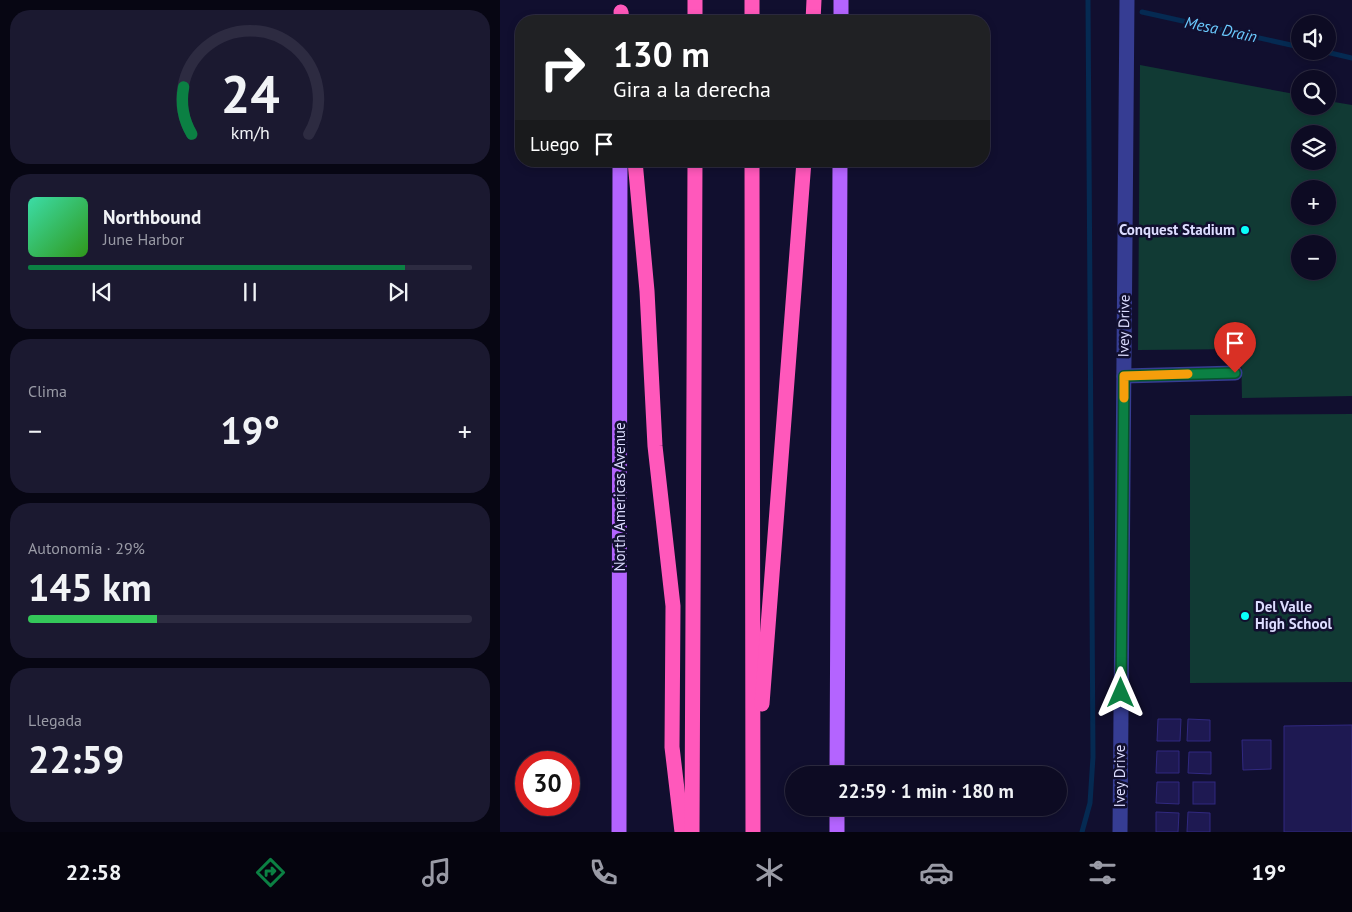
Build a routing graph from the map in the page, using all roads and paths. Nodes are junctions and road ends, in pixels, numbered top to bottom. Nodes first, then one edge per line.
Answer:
1 (696, 0) edge
2 (752, 0) edge
3 (814, 0) edge
4 (841, 0) edge
5 (1127, 0) edge
6 (695, 15) edge
7 (752, 15) edge
8 (813, 15) edge
9 (841, 15) edge
10 (620, 167) edge
11 (636, 167) edge
12 (695, 167) edge
13 (752, 167) edge
14 (804, 167) edge
15 (840, 167) edge
16 (1235, 373) dead end
17 (1124, 376) junction
18 (837, 766) edge
19 (837, 816) edge
20 (753, 828) edge
21 (619, 832) edge
22 (682, 832) edge
23 (692, 832) edge
24 (837, 832) edge
25 (1120, 832) edge

1 - 6 highway
2 - 7 highway
3 - 8 highway
4 - 9 main road
5 - 17 street, Ivey Drive
10 - 21 main road, North Americas Avenue
11 - 22 highway
12 - 23 highway
13 - 20 highway
14 - 20 highway
15 - 18 main road
16 - 17 street
17 - 25 street, Ivey Drive
19 - 24 main road

